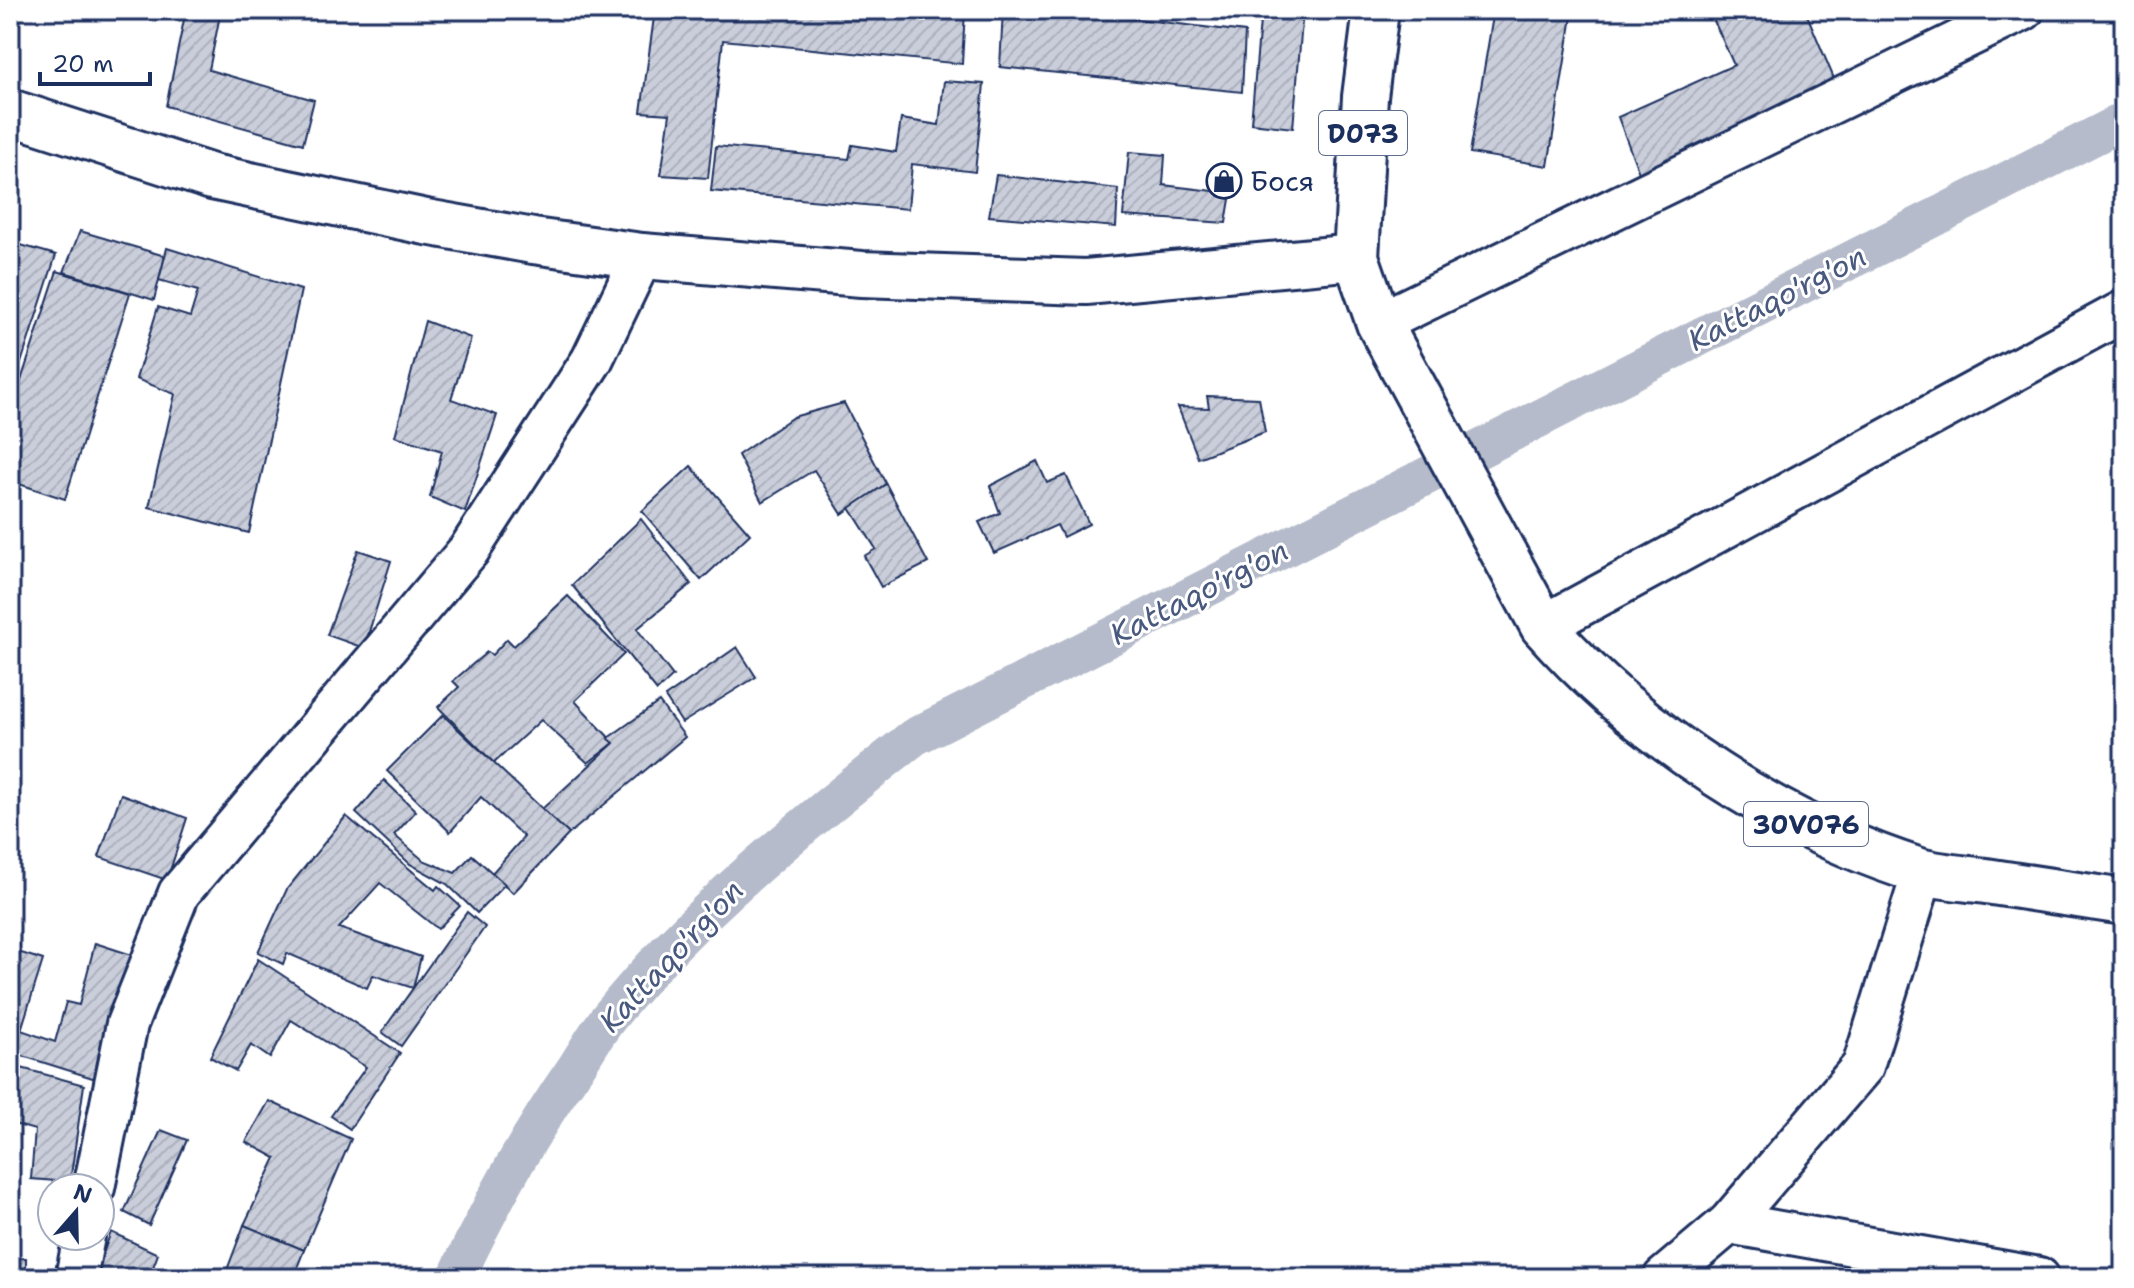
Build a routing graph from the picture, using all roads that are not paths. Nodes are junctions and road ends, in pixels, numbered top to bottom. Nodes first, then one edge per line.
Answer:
1 (1376, 10) edge
2 (2023, 10) edge
3 (1969, 25) edge
4 (10, 112) edge
5 (642, 256) junction
6 (1356, 257) junction
7 (2124, 311) edge
8 (1379, 323) junction
9 (1543, 626) junction
10 (1923, 872) junction
11 (2124, 902) edge
12 (97, 1172) edge
13 (1729, 1223) junction
14 (81, 1252) edge
15 (76, 1278) edge
16 (1664, 1278) edge
17 (2039, 1278) edge

1 - 6 main road, D073
2 - 3 street
3 - 8 street
4 - 5 main road
5 - 6 main road
5 - 12 street
6 - 8 main road, 30V076
7 - 9 street
8 - 9 main road, 30V076
9 - 10 main road, 30V076
10 - 11 main road, 30V076
10 - 13 street
13 - 16 street
13 - 17 street
14 - 15 street

